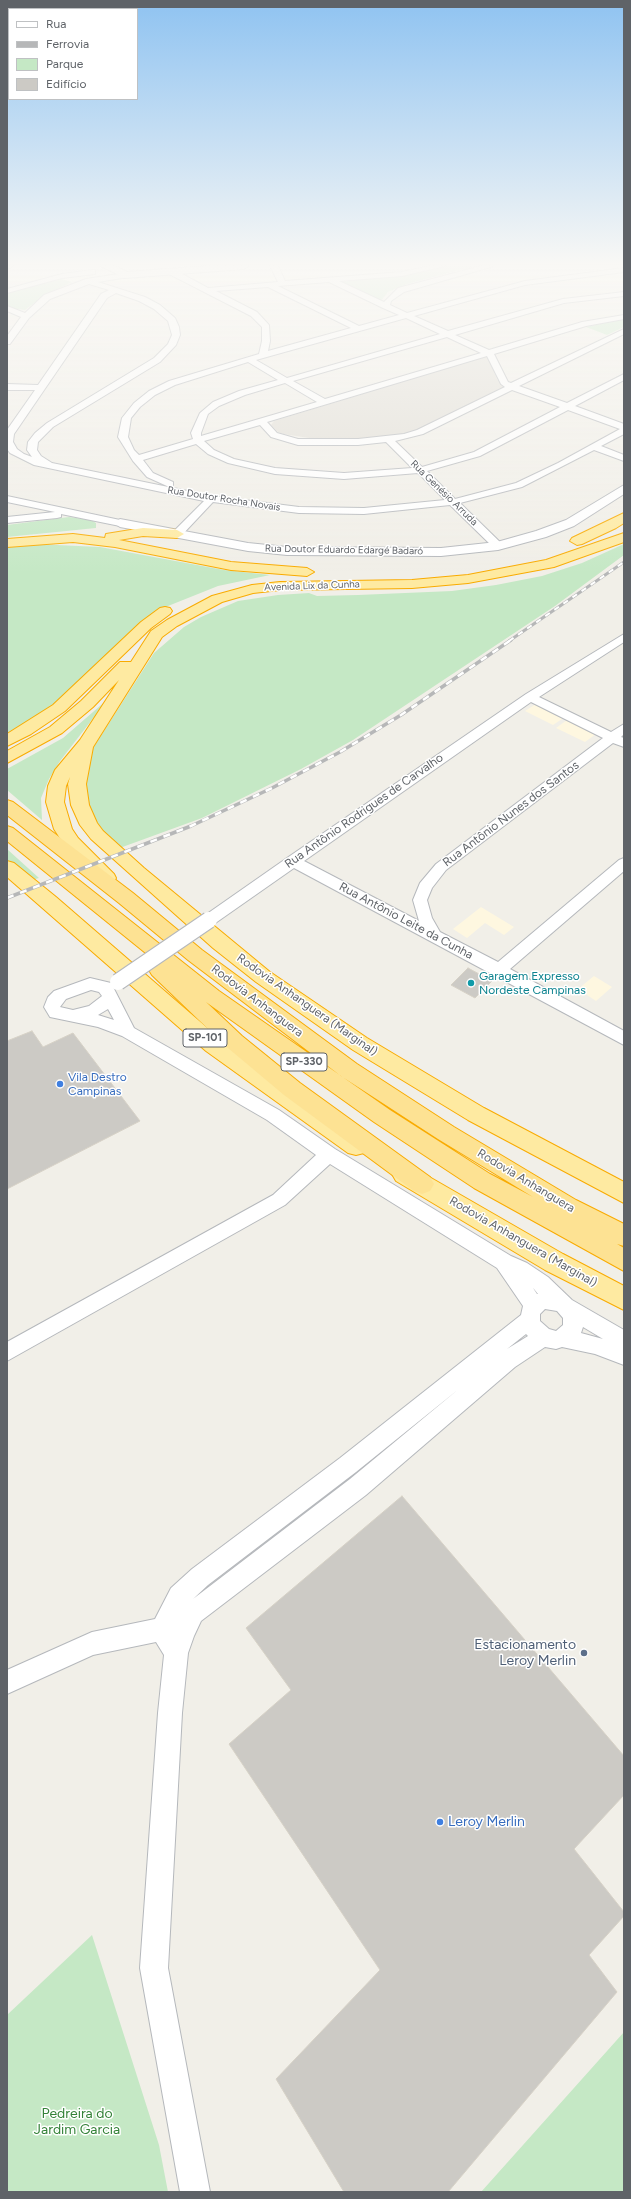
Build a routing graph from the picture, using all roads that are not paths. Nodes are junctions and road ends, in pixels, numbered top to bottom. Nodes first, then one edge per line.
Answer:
1 (53, 369) edge
2 (143, 369) edge
3 (218, 369) edge
4 (265, 369) edge
5 (328, 369) edge
6 (441, 369) edge
7 (497, 369) edge
8 (540, 369) edge
9 (624, 377) edge
10 (286, 381) junction
11 (7, 387) edge
12 (512, 387) junction
13 (40, 388) junction
14 (325, 403) junction
15 (567, 407) junction
16 (18, 422) junction
17 (262, 422) junction
18 (50, 425) junction
19 (624, 427) edge
20 (624, 430) edge
21 (389, 440) junction
22 (198, 441) junction
23 (594, 447) junction
24 (624, 458) edge
25 (136, 459) junction
26 (53, 466) junction
27 (420, 470) junction
28 (150, 475) junction
29 (142, 486) junction
30 (624, 489) edge
31 (7, 499) edge
32 (211, 499) junction
33 (454, 502) junction
34 (32, 504) junction
35 (76, 514) junction
36 (624, 517) edge
37 (20, 518) junction
38 (7, 520) edge
39 (119, 530) junction
40 (177, 534) junction
41 (624, 537) edge
42 (84, 539) junction
43 (7, 542) edge
44 (498, 546) junction
45 (342, 574) junction
46 (156, 634) junction
47 (624, 637) edge
48 (530, 697) junction
49 (624, 728) edge
50 (618, 740) edge
51 (7, 741) edge
52 (86, 743) junction
53 (7, 758) edge
54 (7, 806) edge
55 (7, 832) edge
56 (292, 861) junction
57 (624, 863) edge
58 (7, 868) edge
59 (126, 898) junction
60 (96, 905) junction
61 (434, 935) junction
62 (499, 970) junction
63 (111, 989) junction
64 (73, 1016) junction
65 (128, 1032) junction
66 (624, 1038) edge
67 (476, 1114) junction
68 (446, 1134) junction
69 (328, 1154) junction
70 (624, 1179) edge
71 (422, 1184) junction
72 (624, 1194) edge
73 (624, 1220) edge
74 (624, 1236) edge
75 (624, 1260) edge
76 (504, 1262) junction
77 (624, 1299) edge
78 (563, 1305) junction
79 (532, 1313) junction
80 (553, 1338) junction
81 (624, 1341) edge
82 (7, 1352) edge
83 (624, 1356) edge
84 (174, 1638) junction
85 (7, 1682) edge
86 (195, 2192) edge

1 - 13 street, Rua Doutor Rocha Novais
2 - 18 street
3 - 25 street
4 - 10 street
5 - 10 street
6 - 14 street
7 - 12 street
8 - 12 street
9 - 15 street
10 - 14 street
10 - 22 street
11 - 13 street
12 - 15 street
12 - 21 street
13 - 16 street, Rua Doutor Rocha Novais
14 - 17 street
15 - 19 street
15 - 27 street
16 - 18 street
16 - 26 street, Rua Doutor Rocha Novais
17 - 21 street
17 - 22 street
18 - 26 street
20 - 23 street, Rua Doutor Rocha Novais
21 - 27 street, Rua Genésio Arruda
22 - 25 street
22 - 27 street
23 - 24 street
23 - 33 street, Rua Doutor Rocha Novais
25 - 28 street
26 - 29 street, Rua Doutor Rocha Novais
27 - 33 street, Rua Genésio Arruda
28 - 29 street
28 - 32 street
29 - 32 street, Rua Doutor Rocha Novais
30 - 44 street, Rua Doutor Eduardo Edargé Badaró
31 - 34 street
32 - 33 street, Rua Doutor Rocha Novais
32 - 40 street
33 - 44 street, Rua Genésio Arruda
34 - 35 street
34 - 37 street
35 - 37 street
35 - 39 street
36 - 45 highway, Avenida Lix da Cunha
37 - 38 street
39 - 40 highway
39 - 42 highway
40 - 44 street, Rua Doutor Eduardo Edargé Badaró
41 - 46 highway, Avenida Lix da Cunha
42 - 43 highway, Avenida Lix da Cunha
42 - 45 highway, Avenida Lix da Cunha
45 - 51 highway
46 - 52 highway, Avenida Lix da Cunha
46 - 53 highway
47 - 48 street, Rua Antônio Rodrigues de Carvalho
48 - 50 street
48 - 56 street, Rua Antônio Rodrigues de Carvalho
49 - 50 street, Rua Antônio Nunes dos Santos
50 - 61 street, Rua Antônio Nunes dos Santos
52 - 59 highway, Avenida Lix da Cunha
52 - 67 highway, Rodovia Anhanguera (Marginal)
54 - 59 highway, Rodovia Anhanguera / SP-330
55 - 60 highway, Rodovia Anhanguera / SP-330
56 - 61 street, Rua Antônio Leite da Cunha
56 - 63 street, Rua Antônio Rodrigues de Carvalho, bridge
57 - 62 street
58 - 71 highway, SP-101
59 - 68 highway, Rodovia Anhanguera / SP-330
60 - 71 highway
60 - 75 highway, Rodovia Anhanguera / SP-330
61 - 62 street, Rua Antônio Leite da Cunha
62 - 66 street, Rua Antônio Leite da Cunha
63 - 64 street, Rua Antônio Rodrigues de Carvalho
63 - 64 street
63 - 65 street
64 - 65 street
65 - 69 street
67 - 70 highway
67 - 72 highway, Rodovia Anhanguera (Marginal)
68 - 73 highway
68 - 74 highway, Rodovia Anhanguera / SP-330
69 - 76 street
69 - 82 street
71 - 77 highway, Rodovia Anhanguera (Marginal)
76 - 78 street
76 - 79 street
78 - 79 street
78 - 80 street
78 - 81 street
79 - 80 street
79 - 84 street
80 - 83 street
80 - 84 street
84 - 85 street
84 - 86 street

